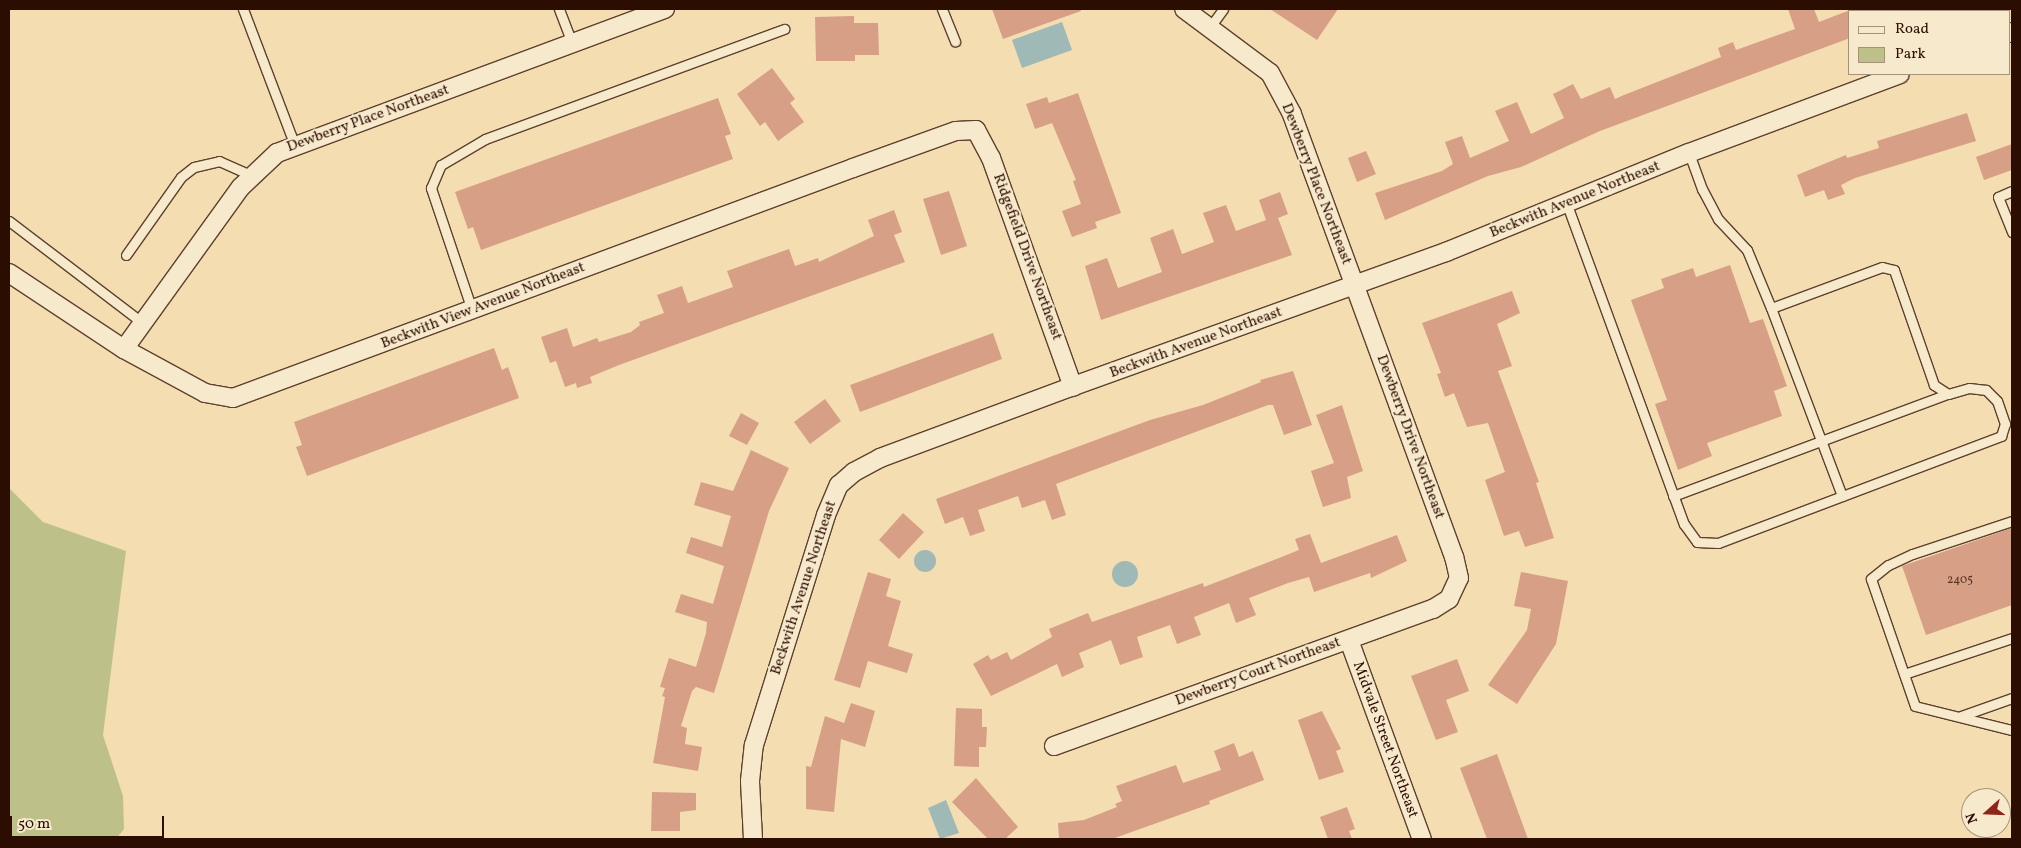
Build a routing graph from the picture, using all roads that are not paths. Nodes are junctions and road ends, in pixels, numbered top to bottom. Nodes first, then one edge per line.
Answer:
1 (243, 9) edge
2 (559, 9) edge
3 (665, 9) edge
4 (942, 9) edge
5 (1184, 9) edge
6 (1223, 9) edge
7 (1210, 27) junction
8 (784, 29) dead end
9 (955, 42) dead end
10 (572, 43) junction
11 (1897, 75) edge
12 (976, 130) joint
13 (295, 146) junction
14 (1689, 153) junction
15 (252, 176) junction
16 (2012, 190) edge
17 (1566, 202) junction
18 (9, 221) edge
19 (2012, 232) edge
20 (126, 254) dead end
21 (9, 272) edge
22 (1354, 286) junction
23 (1771, 308) junction
24 (472, 310) junction
25 (143, 323) junction
26 (124, 349) junction
27 (1073, 387) junction
28 (1948, 394) junction
29 (1822, 441) junction
30 (1674, 496) junction
31 (1842, 496) junction
32 (2012, 521) edge
33 (1456, 590) joint
34 (2012, 638) edge
35 (1349, 640) junction
36 (1904, 674) junction
37 (2012, 698) edge
38 (1960, 716) junction
39 (2012, 730) edge
40 (1054, 746) dead end
41 (752, 839) edge
42 (1422, 839) edge

1 - 13 lane
2 - 10 lane
3 - 10 street, Dewberry Place Northeast
4 - 9 lane
5 - 7 street, Dewberry Place Northeast
6 - 7 lane
7 - 22 street, Dewberry Place Northeast
8 - 24 lane
10 - 13 street, Dewberry Place Northeast
11 - 14 street, Beckwith Avenue Northeast
12 - 24 street, Beckwith View Avenue Northeast
12 - 27 street, Ridgefield Drive Northeast
13 - 15 street, Dewberry Place Northeast
14 - 17 street, Beckwith Avenue Northeast
14 - 23 lane
15 - 20 lane
15 - 25 street, Dewberry Place Northeast
16 - 19 lane
17 - 22 street, Beckwith Avenue Northeast
17 - 30 lane
18 - 25 lane
21 - 26 street, Beckwith View Avenue Northeast
22 - 27 street, Beckwith Avenue Northeast
22 - 33 street, Dewberry Drive Northeast
23 - 28 lane
23 - 29 lane
24 - 26 street, Beckwith View Avenue Northeast
25 - 26 street, Dewberry Place Northeast
27 - 41 street, Beckwith Avenue Northeast
28 - 29 lane
28 - 31 lane
29 - 30 lane
29 - 31 lane
30 - 31 lane
32 - 36 lane
33 - 35 street, Dewberry Court Northeast
34 - 36 lane
35 - 40 street, Dewberry Court Northeast
35 - 42 street, Midvale Street Northeast
36 - 38 lane
37 - 38 lane
38 - 39 lane

